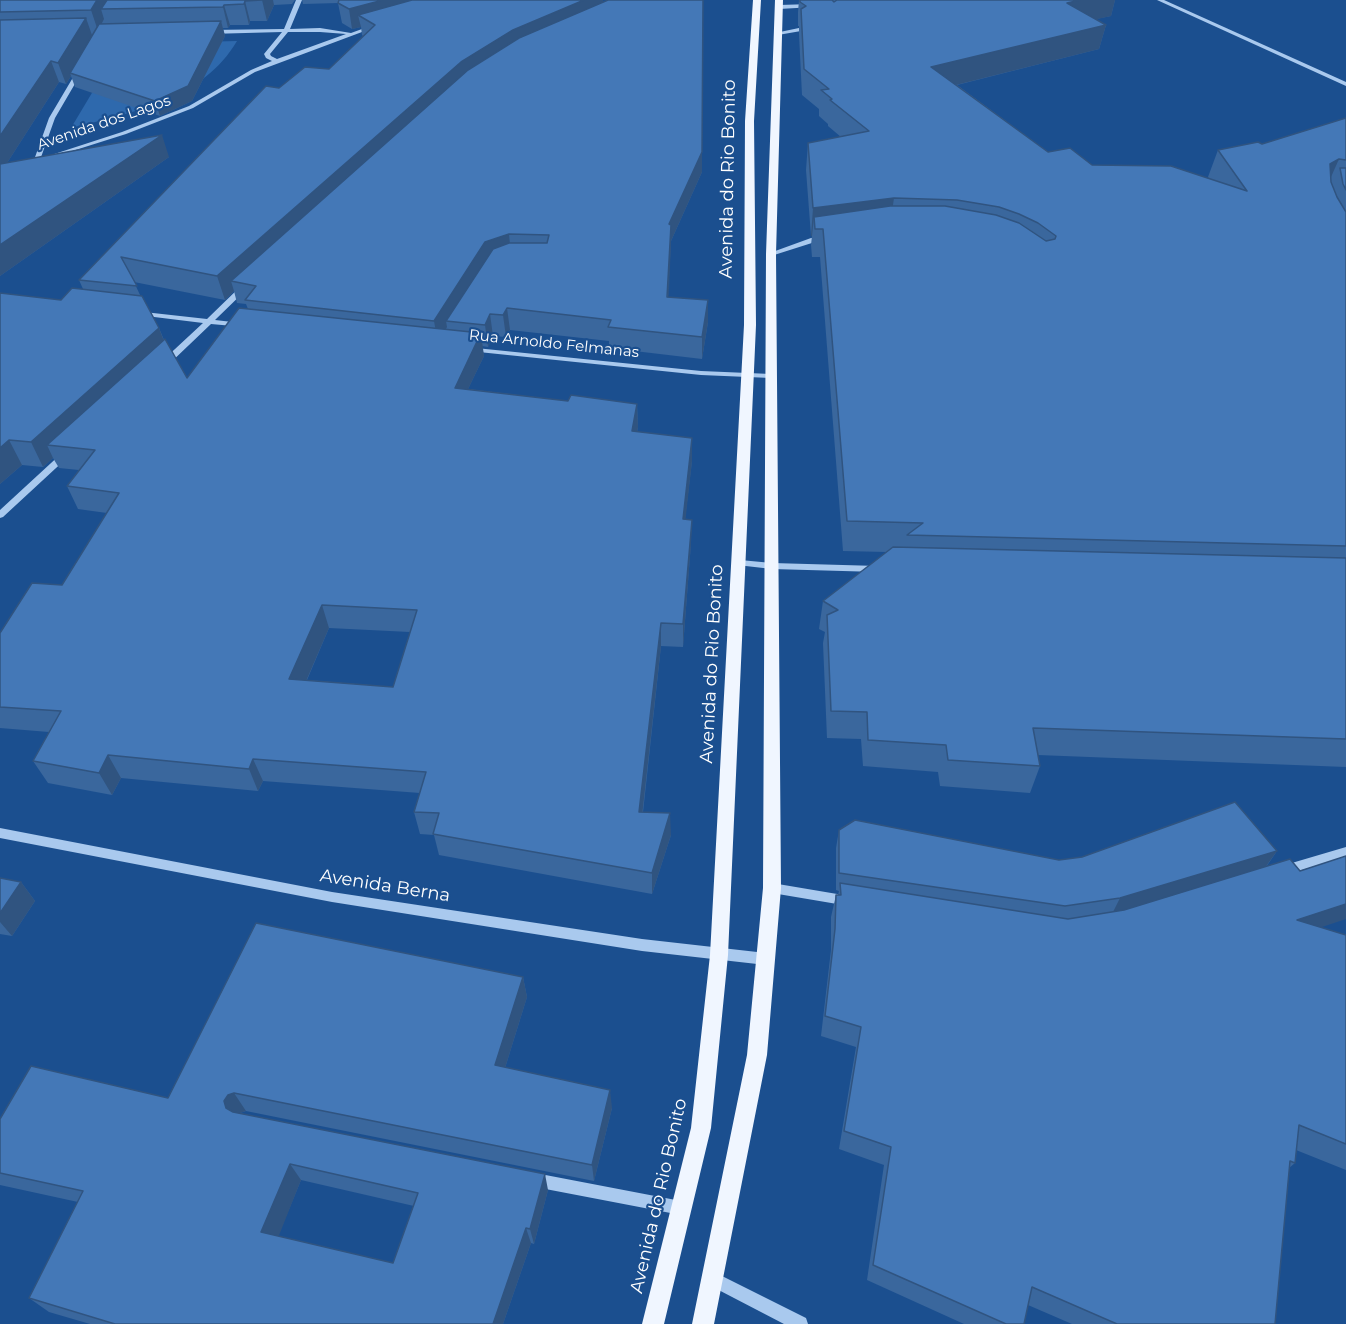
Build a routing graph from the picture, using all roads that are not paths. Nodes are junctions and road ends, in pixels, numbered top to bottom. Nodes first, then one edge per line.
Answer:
1 (299, 0) edge
2 (757, 0) edge
3 (1160, 0) edge
4 (779, 4) edge
5 (825, 6) edge
6 (383, 23) edge
7 (799, 30) edge
8 (286, 31) junction
9 (205, 32) edge
10 (350, 33) junction
11 (778, 33) junction
12 (86, 59) edge
13 (277, 61) junction
14 (1346, 84) edge
15 (37, 160) junction
16 (28, 162) edge
17 (835, 238) edge
18 (771, 254) junction
19 (251, 281) edge
20 (128, 312) edge
21 (210, 321) junction
22 (256, 326) edge
23 (465, 349) edge
24 (155, 372) edge
25 (748, 375) junction
26 (771, 376) junction
27 (69, 451) edge
28 (0, 514) edge
29 (740, 562) junction
30 (772, 566) junction
31 (893, 569) edge
32 (0, 833) edge
33 (1346, 852) edge
34 (1268, 876) edge
35 (772, 888) junction
36 (862, 903) edge
37 (719, 955) junction
38 (766, 958) junction
39 (520, 1177) edge
40 (681, 1208) junction
41 (714, 1280) junction
42 (652, 1324) edge
43 (703, 1324) edge
44 (800, 1324) edge

1 - 8 street
2 - 25 main road, Avenida do Rio Bonito
3 - 14 street
4 - 5 street
4 - 11 main road
6 - 10 street, Avenida dos Lagos
7 - 11 street
8 - 9 street
8 - 10 street
8 - 13 street
10 - 13 street, Avenida dos Lagos
11 - 18 main road
12 - 15 street
13 - 15 street, Avenida dos Lagos
15 - 16 street, Avenida dos Lagos
17 - 18 street
18 - 26 main road
19 - 21 street
20 - 21 street
21 - 22 street
21 - 24 street
23 - 25 street, Rua Arnoldo Felmanas
25 - 26 street, Rua Arnoldo Felmanas
25 - 29 main road, Avenida do Rio Bonito
26 - 30 main road
27 - 28 street
29 - 30 street
29 - 37 main road, Avenida do Rio Bonito
30 - 31 street
30 - 35 main road
32 - 37 street, Avenida Berna
33 - 34 street
35 - 36 street
35 - 38 main road
37 - 38 street, Avenida Berna
37 - 40 main road, Avenida do Rio Bonito
38 - 41 main road
39 - 40 street
40 - 42 main road, Avenida do Rio Bonito
41 - 43 main road
41 - 44 street

